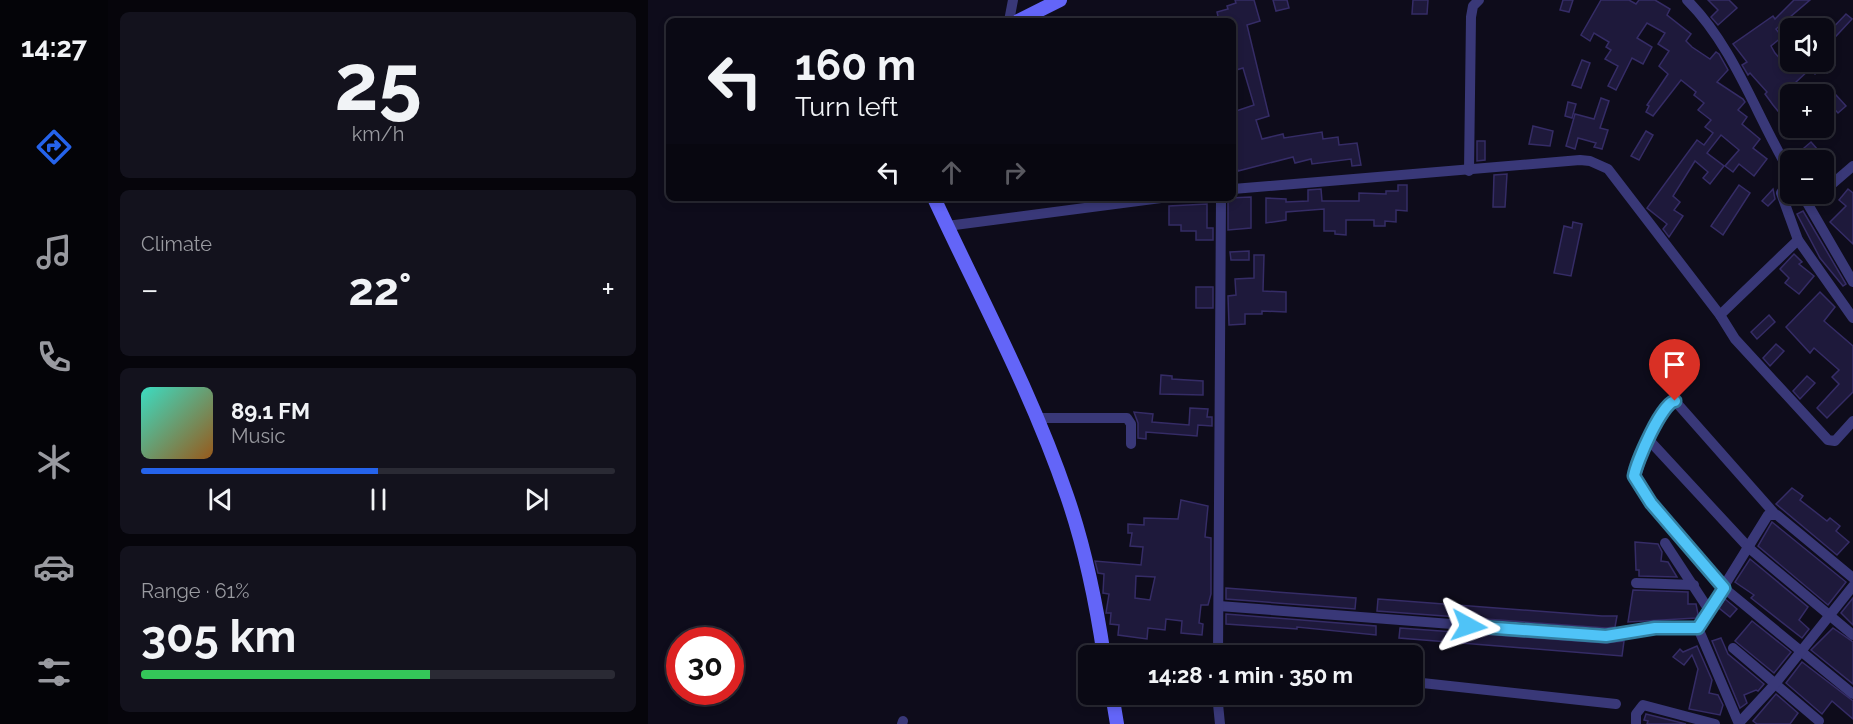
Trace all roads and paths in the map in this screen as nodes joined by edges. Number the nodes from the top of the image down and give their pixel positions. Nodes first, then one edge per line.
1 (1013, 0) edge
2 (1060, 0) edge
3 (1479, 0) edge
4 (1687, 0) edge
5 (1010, 18) edge
6 (1024, 18) edge
7 (1780, 157) edge
8 (1853, 166) edge
9 (1469, 171) junction
10 (1834, 182) edge
11 (1236, 189) edge
12 (935, 201) edge
13 (1138, 201) edge
14 (1221, 201) edge
15 (1785, 204) edge
16 (1808, 205) edge
17 (947, 226) junction
18 (1798, 240) junction
19 (1853, 282) edge
20 (1720, 315) junction
21 (1853, 318) edge
22 (1037, 418) junction
23 (1853, 421) edge
24 (1648, 439) junction
25 (1131, 444) dead end
26 (1774, 513) junction
27 (1665, 543) dead end
28 (1749, 548) junction
29 (1853, 578) edge
30 (1636, 583) dead end
31 (1694, 585) junction
32 (1853, 586) edge
33 (1724, 588) junction
34 (1219, 606) junction
35 (1709, 610) junction
36 (1829, 615) junction
37 (1698, 628) junction
38 (1853, 635) edge
39 (1102, 645) edge
40 (1218, 645) edge
41 (1733, 648) dead end
42 (1802, 650) junction
43 (1423, 683) edge
44 (1775, 684) junction
45 (1853, 694) edge
46 (1616, 704) dead end
47 (1114, 705) edge
48 (1218, 705) edge
49 (1820, 721) dead end
50 (1739, 723) edge
51 (1117, 724) edge
52 (1220, 724) edge
53 (1636, 724) edge
54 (1715, 724) edge

1 - 5 street
2 - 6 main road
3 - 9 street
4 - 7 street
8 - 10 street
9 - 11 street
9 - 20 street
12 - 17 main road
13 - 17 street
14 - 34 street
15 - 18 street
16 - 19 street
17 - 22 main road
18 - 20 street
18 - 21 street
20 - 23 street
22 - 25 street
22 - 39 main road
24 - 26 street
24 - 28 street
24 - 33 street
26 - 28 street
26 - 29 street
27 - 31 street
28 - 33 street
28 - 36 street
30 - 31 street
31 - 35 street
32 - 36 street
33 - 35 street
33 - 42 street
34 - 37 street
34 - 40 street
35 - 37 street
36 - 38 street
36 - 42 street
37 - 50 street
41 - 44 street
42 - 44 street
42 - 45 street
43 - 46 street
44 - 49 street
44 - 50 street
47 - 51 main road
48 - 52 street
53 - 54 street

